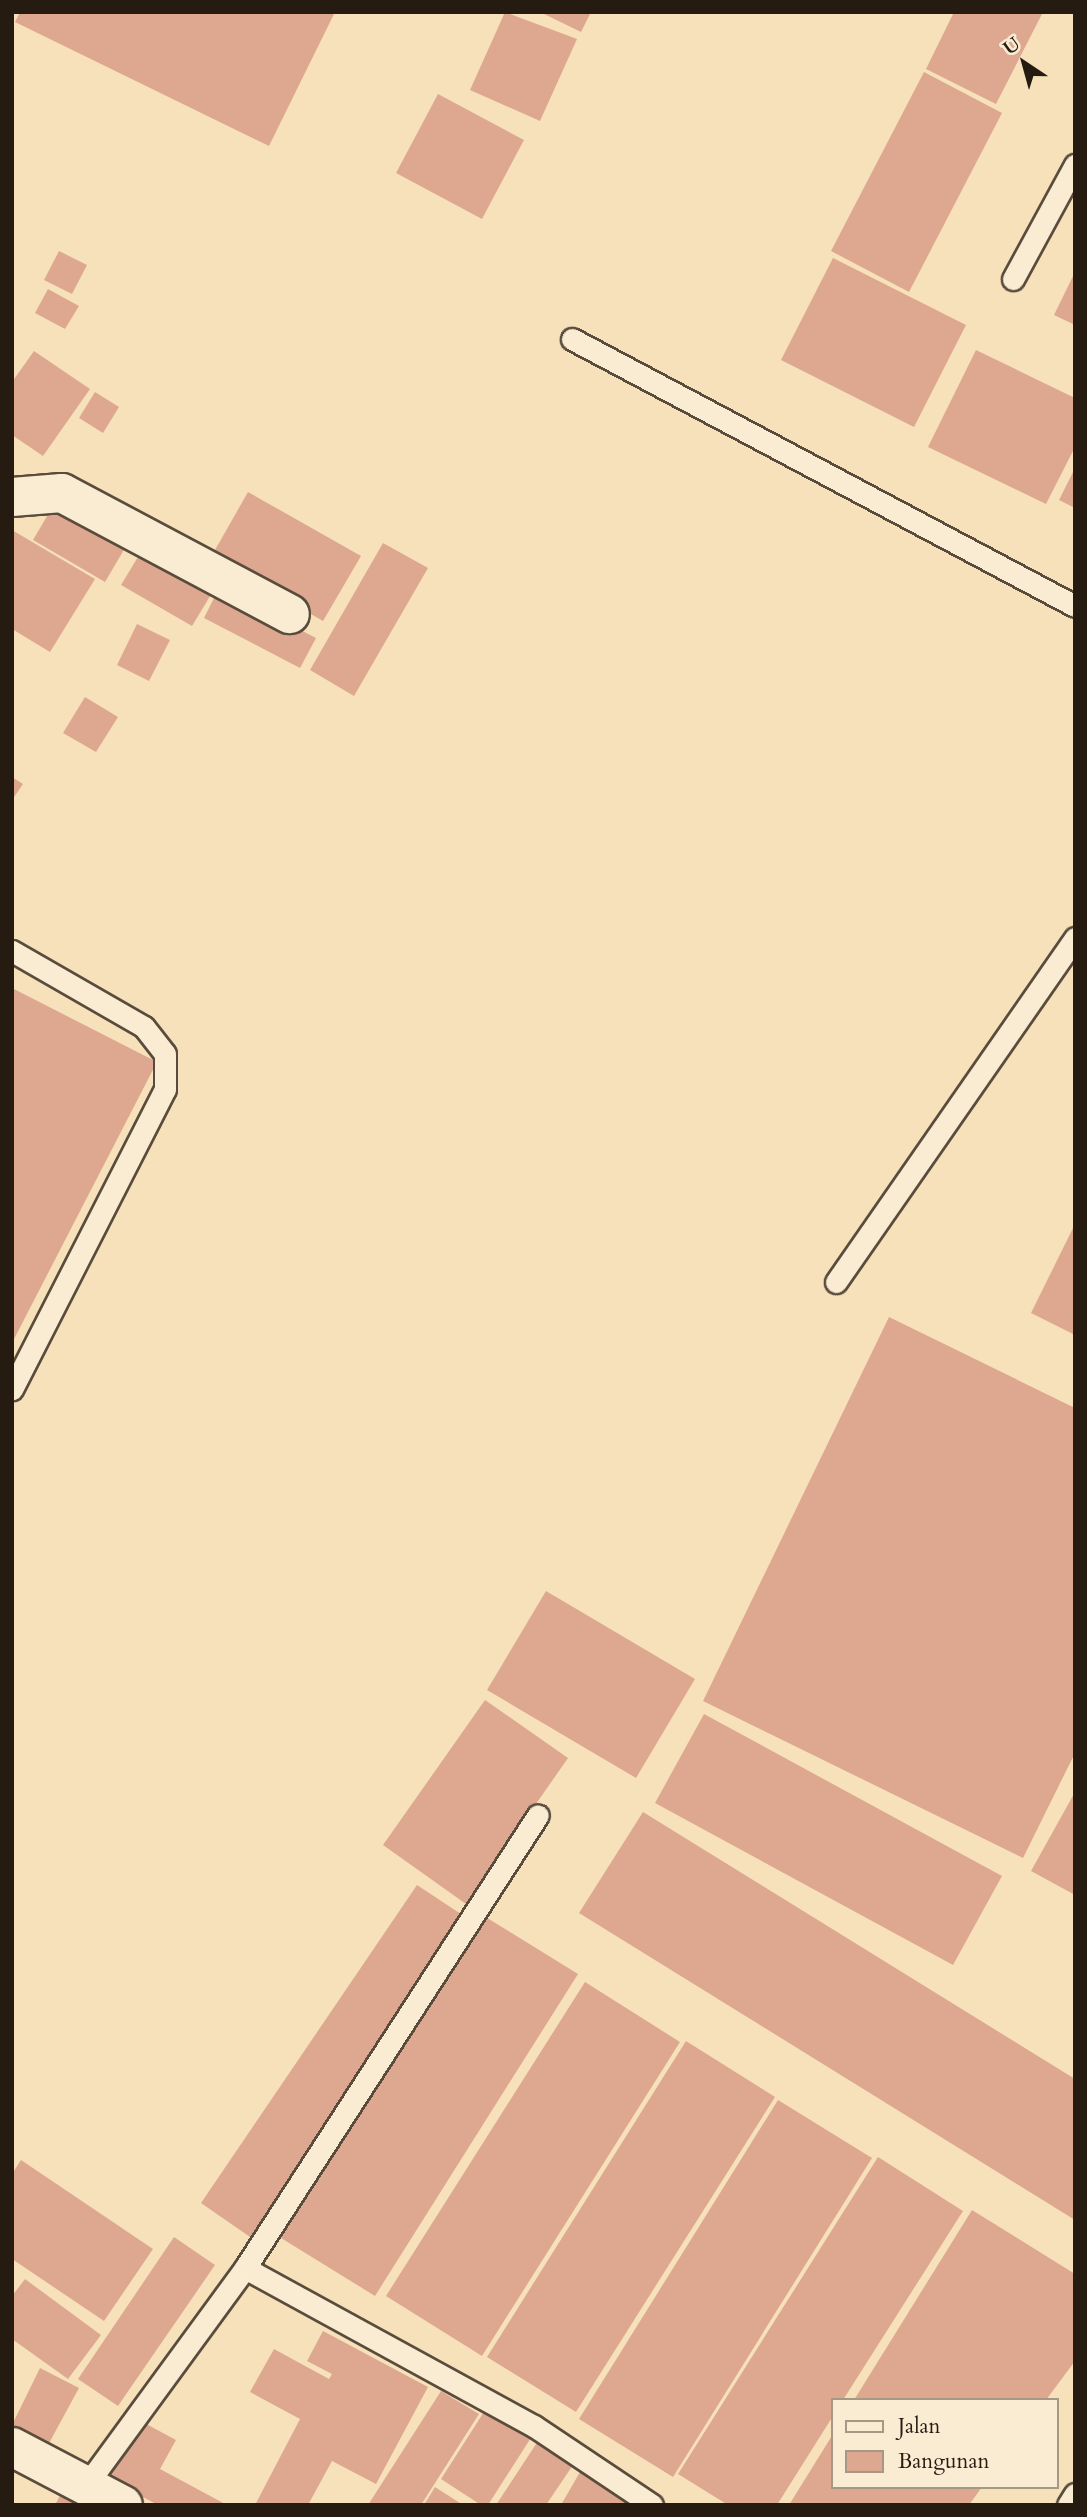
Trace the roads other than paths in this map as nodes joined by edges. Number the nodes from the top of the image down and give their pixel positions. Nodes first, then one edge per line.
1 (1075, 165) edge
2 (1013, 279) dead end
3 (572, 339) dead end
4 (12, 498) edge
5 (1075, 606) edge
6 (290, 614) dead end
7 (1075, 938) edge
8 (12, 951) edge
9 (836, 1282) dead end
10 (12, 1389) edge
11 (538, 1815) dead end
12 (245, 2268) junction
13 (12, 2447) edge
14 (87, 2484) junction
15 (1075, 2494) edge
16 (123, 2505) edge
17 (652, 2505) edge
18 (1068, 2505) edge

1 - 2 lane
3 - 5 lane
4 - 6 street
7 - 9 lane
8 - 10 lane
11 - 12 lane
12 - 14 lane
12 - 17 lane
13 - 14 street
14 - 16 street
15 - 18 lane

